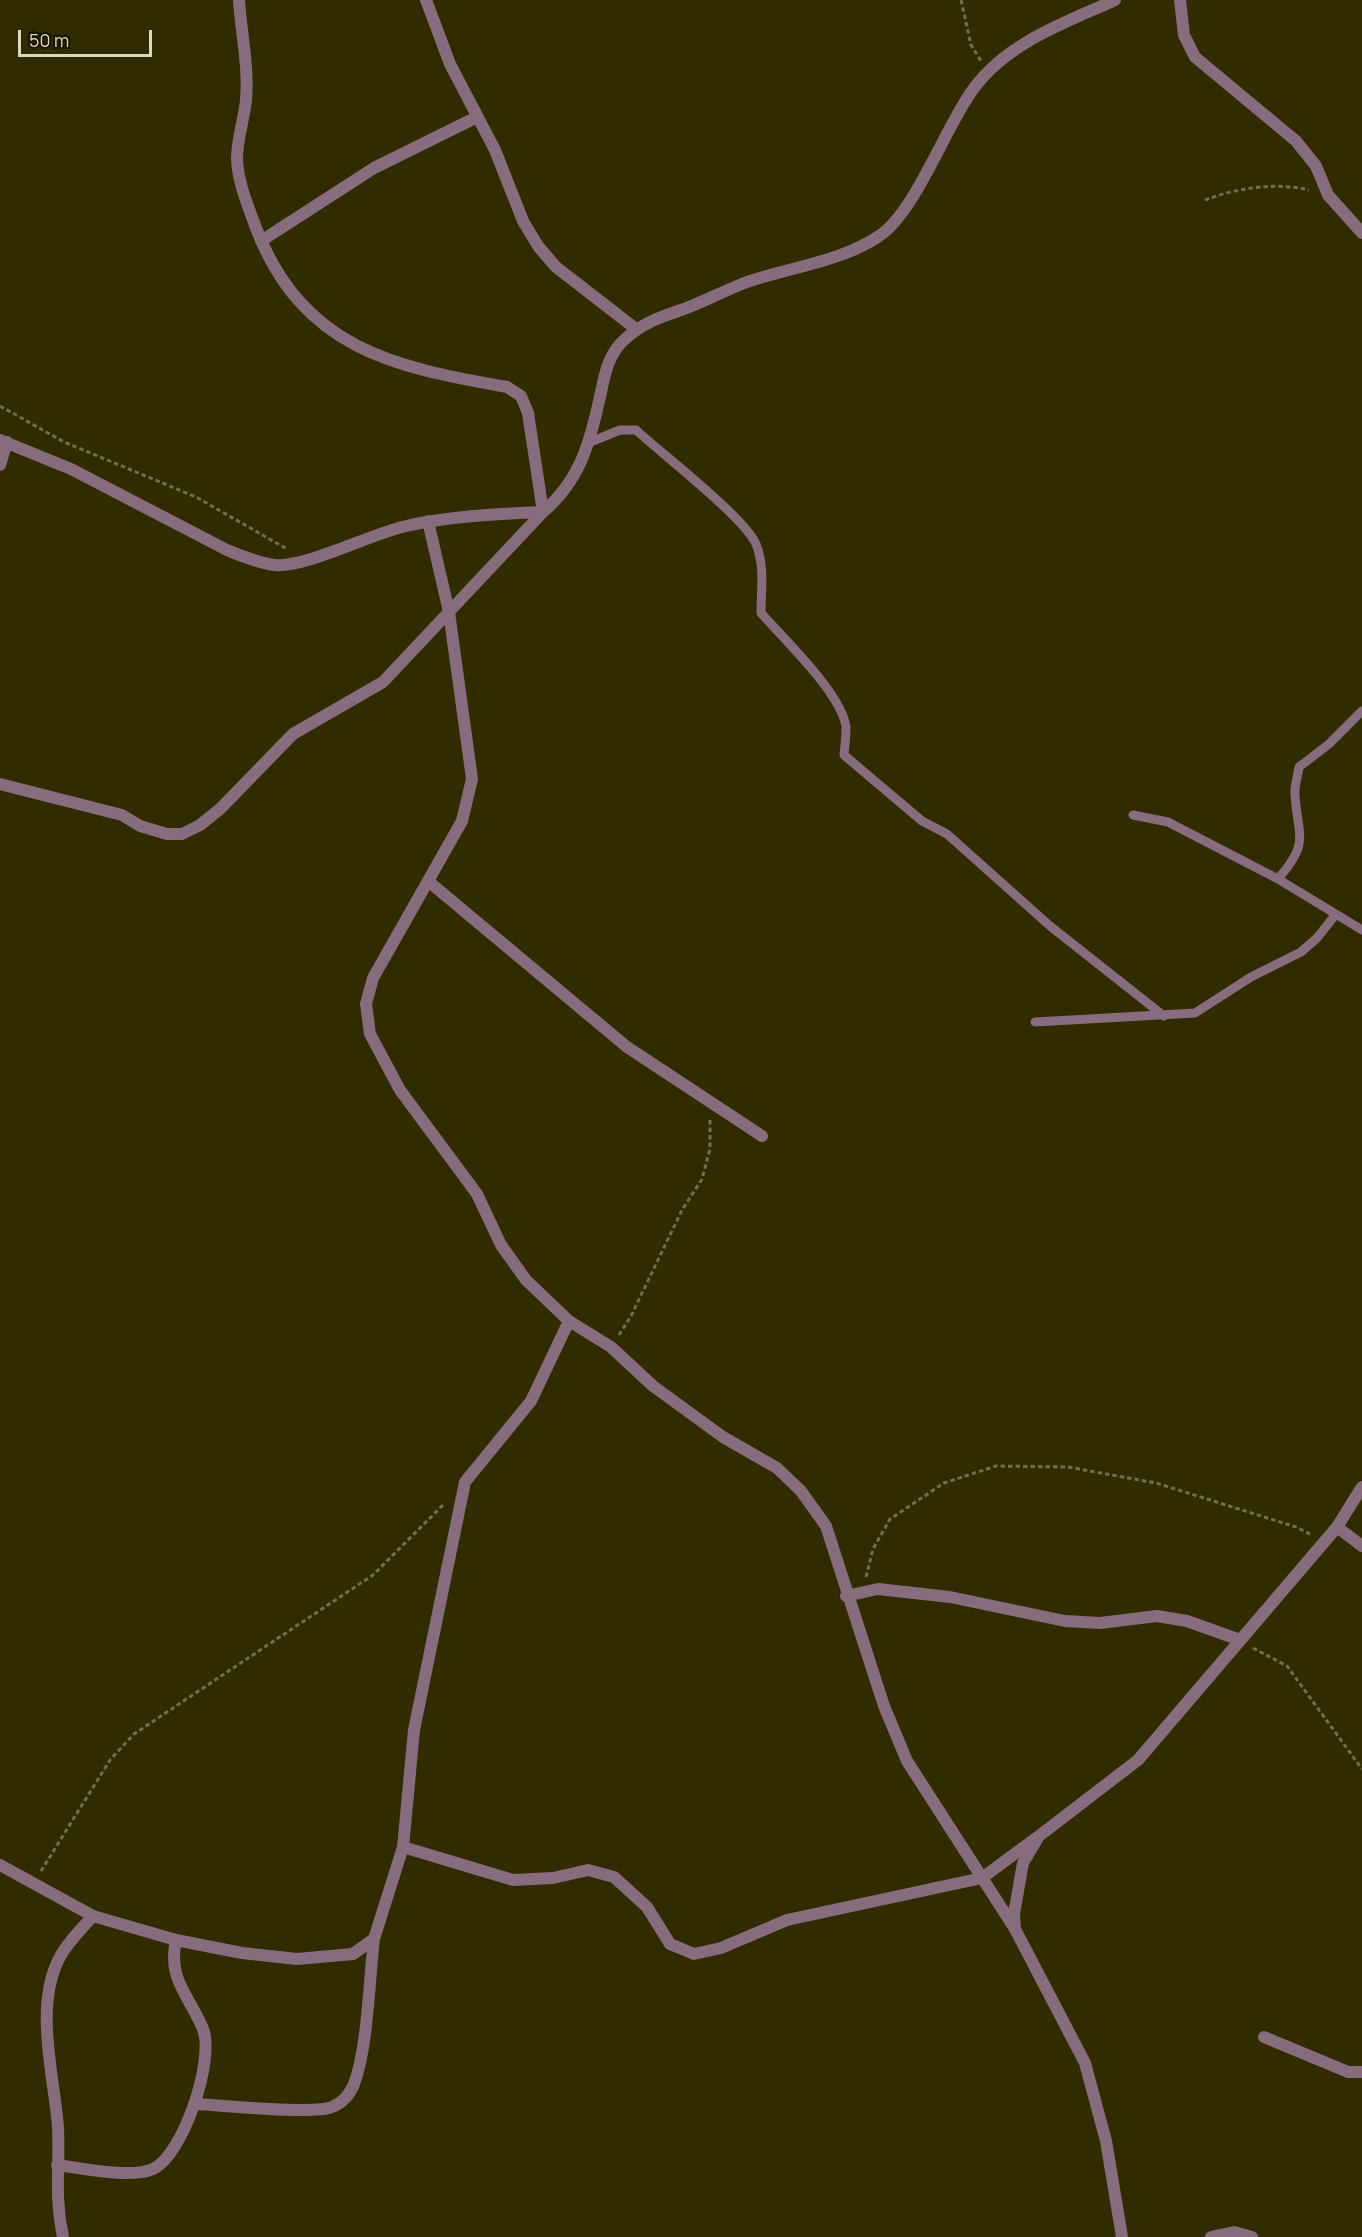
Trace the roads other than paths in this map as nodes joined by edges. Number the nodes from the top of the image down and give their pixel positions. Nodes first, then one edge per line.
1 (239, 0) edge
2 (426, 0) edge
3 (1114, 0) edge
4 (1180, 0) edge
5 (477, 117) junction
6 (1362, 233) edge
7 (261, 241) junction
8 (636, 329) junction
9 (4, 441) edge
10 (588, 443) junction
11 (0, 465) edge
12 (543, 512) junction
13 (428, 521) junction
14 (449, 612) junction
15 (1362, 711) edge
16 (0, 784) edge
17 (1133, 815) dead end
18 (1278, 879) junction
19 (428, 881) junction
20 (1336, 914) junction
21 (1362, 930) edge
22 (1164, 1016) junction
23 (1035, 1022) dead end
24 (762, 1136) dead end
25 (569, 1321) junction
26 (1362, 1487) edge
27 (1337, 1527) junction
28 (1362, 1546) edge
29 (846, 1596) junction
30 (1240, 1640) junction
31 (1040, 1836) junction
32 (403, 1847) junction
33 (0, 1864) edge
34 (982, 1878) junction
35 (93, 1916) junction
36 (1016, 1929) junction
37 (374, 1939) junction
38 (176, 1940) junction
39 (1264, 2037) dead end
40 (1362, 2072) edge
41 (195, 2104) junction
42 (57, 2165) junction
43 (63, 2237) edge
44 (1122, 2237) edge
45 (1211, 2237) edge
46 (1252, 2237) edge

1 - 7 street
2 - 5 street
3 - 8 street
4 - 6 street
5 - 7 street
5 - 8 street
7 - 12 street
8 - 10 street
9 - 11 street
9 - 13 street
10 - 12 street
10 - 22 lane
12 - 13 street
12 - 14 street
13 - 14 street
14 - 16 street
14 - 19 street
15 - 18 lane
17 - 18 lane
18 - 20 lane
19 - 24 street
19 - 25 street
20 - 21 lane
20 - 22 lane
22 - 23 lane
25 - 29 street
25 - 32 street
26 - 27 street
27 - 28 street
27 - 30 street
29 - 30 street
29 - 34 street
30 - 31 street
31 - 34 street
31 - 36 street
32 - 34 street
32 - 37 street
33 - 35 street
34 - 36 street
35 - 38 street
35 - 42 street
36 - 44 street
37 - 38 street
37 - 41 street
38 - 41 street
39 - 40 street
41 - 42 street
42 - 43 street
45 - 46 street

